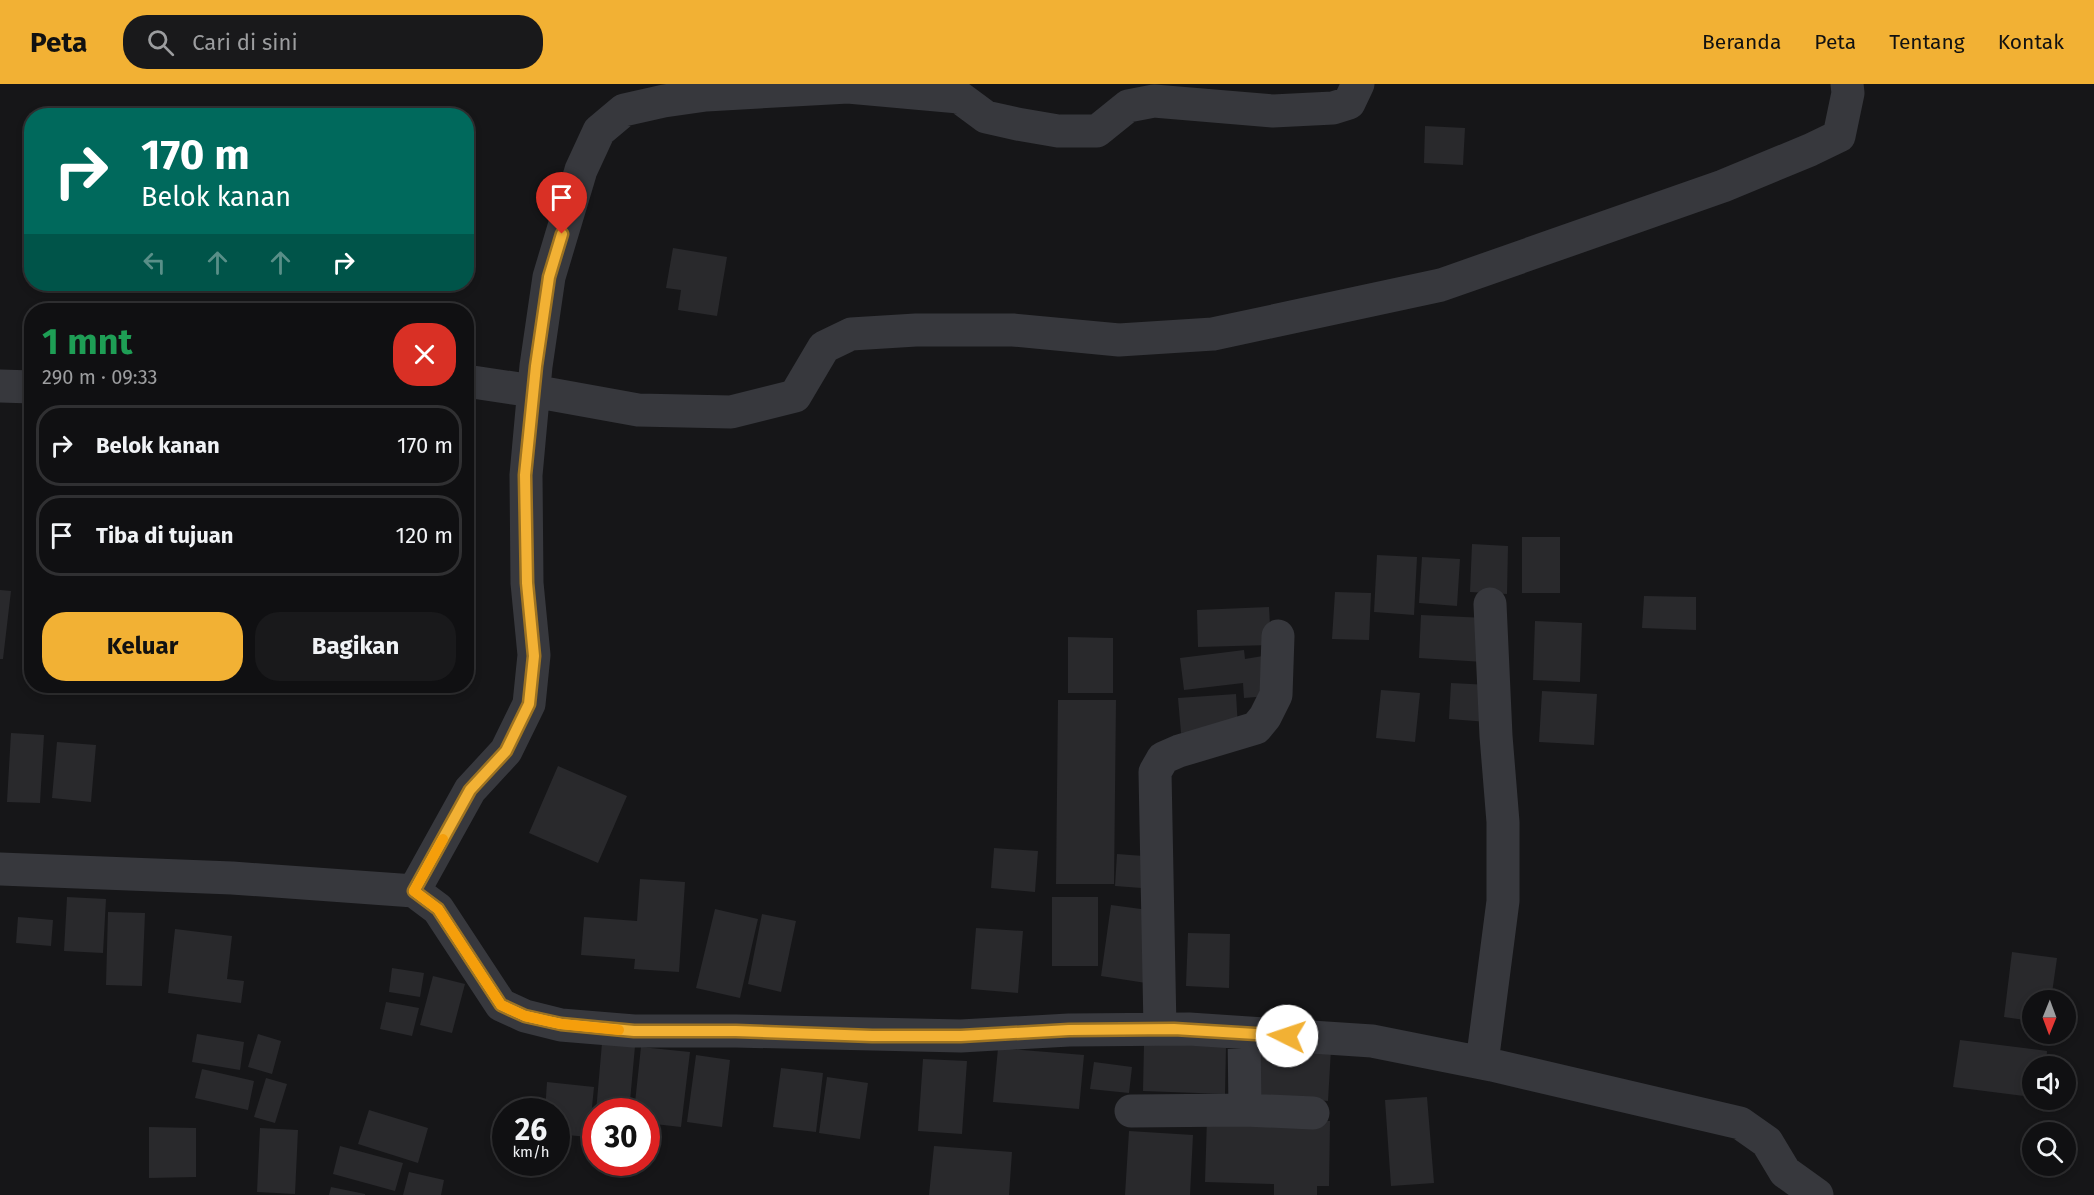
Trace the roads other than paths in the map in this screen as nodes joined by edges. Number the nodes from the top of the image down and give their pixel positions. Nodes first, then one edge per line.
1 (1358, 84) edge
2 (1847, 84) edge
3 (961, 91) edge
4 (474, 382) edge
5 (0, 386) edge
6 (24, 387) edge
7 (533, 391) junction
8 (1490, 604) dead end
9 (1278, 636) dead end
10 (0, 869) edge
11 (414, 891) junction
12 (1160, 1029) junction
13 (1244, 1033) junction
14 (1482, 1063) junction
15 (1245, 1110) junction
16 (1131, 1111) dead end
17 (1313, 1113) dead end
18 (1817, 1195) edge

1 - 3 street
2 - 7 street
3 - 7 street
4 - 7 street
5 - 6 street
7 - 11 street
8 - 14 street
9 - 12 street
10 - 11 street
11 - 12 street
12 - 13 street
13 - 14 street
13 - 15 street
14 - 18 street
15 - 16 street
15 - 17 street

